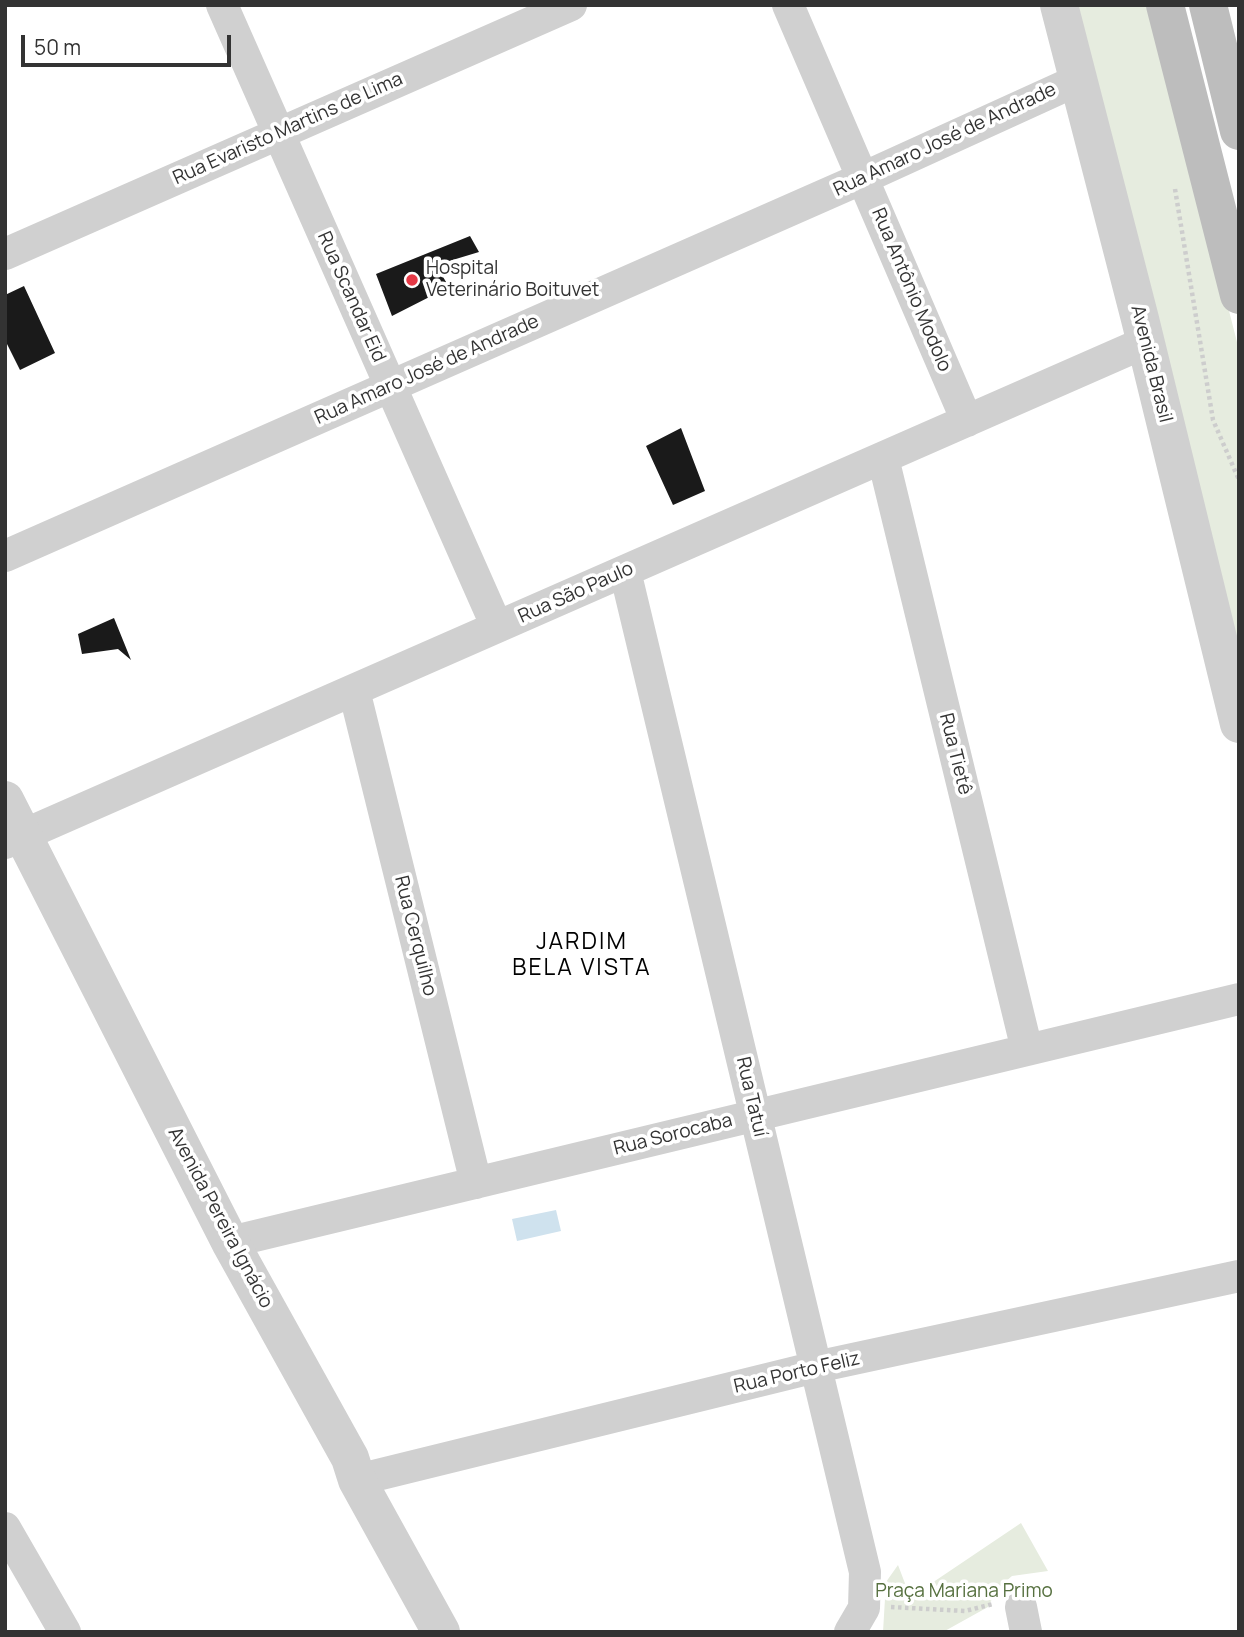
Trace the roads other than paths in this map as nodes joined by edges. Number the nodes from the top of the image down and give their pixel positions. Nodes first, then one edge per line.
1 (222, 5) edge
2 (571, 5) edge
3 (788, 5) edge
4 (1059, 5) edge
5 (1164, 5) edge
6 (1208, 5) edge
7 (1078, 80) junction
8 (1239, 131) edge
9 (278, 134) junction
10 (863, 178) junction
11 (5, 254) edge
12 (1239, 295) edge
13 (1146, 342) junction
14 (390, 386) junction
15 (967, 421) junction
16 (883, 458) junction
17 (5, 556) edge
18 (625, 571) junction
19 (497, 627) junction
20 (354, 690) junction
21 (1239, 724) edge
22 (5, 800) edge
23 (13, 839) edge
24 (1239, 999) edge
25 (1027, 1050) junction
26 (755, 1116) junction
27 (476, 1183) junction
28 (230, 1242) junction
29 (1239, 1276) edge
30 (816, 1367) junction
31 (357, 1480) junction
32 (5, 1528) edge
33 (857, 1620) edge
34 (65, 1632) edge
35 (441, 1632) edge

1 - 9 street, Rua Scandar Eid
2 - 9 street, Rua Evaristo Martins de Lima
3 - 10 street, Rua Antônio Modolo
4 - 7 street, Avenida Brasil
5 - 12 main road
6 - 8 main road
7 - 10 street, Rua Amaro José de Andrade
7 - 13 street, Avenida Brasil
9 - 11 street, Rua Evaristo Martins de Lima
9 - 14 street, Rua Scandar Eid
10 - 14 street, Rua Amaro José de Andrade
10 - 15 street, Rua Antônio Modolo
13 - 15 street, Rua São Paulo
13 - 21 street, Avenida Brasil
14 - 17 street, Rua Amaro José de Andrade
14 - 19 street, Rua Scandar Eid
15 - 16 street, Rua São Paulo
16 - 18 street, Rua São Paulo
16 - 25 street, Rua Tietê
18 - 19 street, Rua São Paulo
18 - 26 street, Rua Tatuí
19 - 20 street, Rua São Paulo
20 - 23 street, Rua São Paulo
20 - 27 street, Rua Cerquilho
22 - 23 street, Avenida Pereira Ignácio
23 - 28 street, Avenida Pereira Ignácio
24 - 25 street, Rua Sorocaba
25 - 26 street, Rua Sorocaba
26 - 27 street, Rua Sorocaba
26 - 30 street, Rua Tatuí
27 - 28 street, Rua Sorocaba
28 - 31 street, Avenida Pereira Ignácio
29 - 30 street, Rua Porto Feliz
30 - 31 street, Rua Porto Feliz
30 - 33 street, Rua Tatuí
31 - 35 street, Avenida Pereira Ignácio
32 - 34 street

